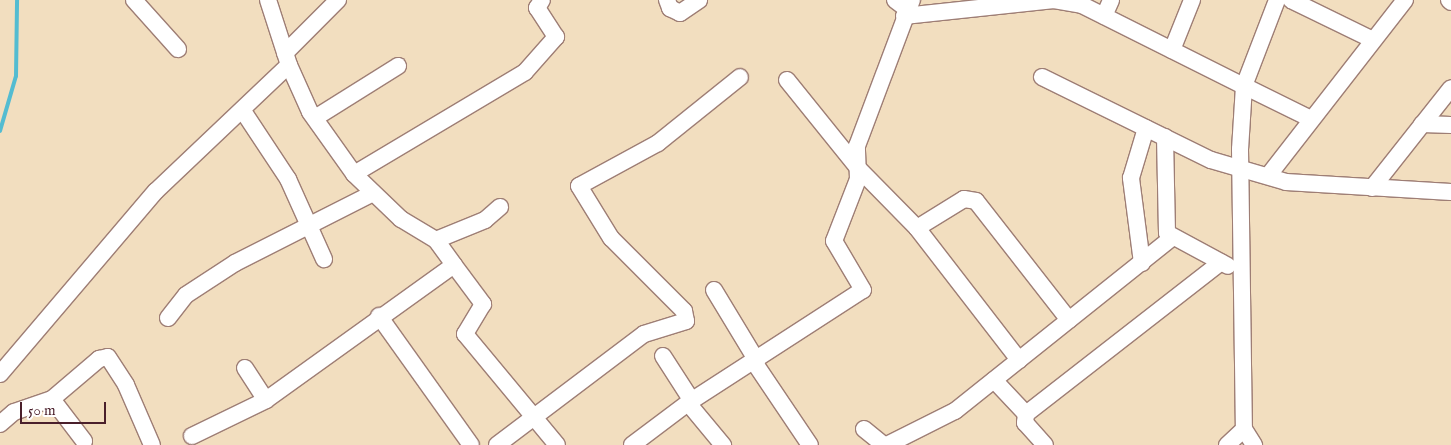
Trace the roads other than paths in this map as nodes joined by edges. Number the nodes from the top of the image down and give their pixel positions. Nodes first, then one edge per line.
1 (134, 0) edge
2 (268, 0) edge
3 (338, 0) edge
4 (542, 0) edge
5 (667, 0) edge
6 (699, 0) edge
7 (1111, 0) edge
8 (1192, 0) edge
9 (1277, 0) edge
10 (1291, 0) edge
11 (1405, 0) edge
12 (905, 6) edge
13 (1104, 16) junction
14 (1373, 40) junction
15 (178, 49) dead end
16 (1172, 50) junction
17 (287, 59) junction
18 (398, 66) dead end
19 (740, 77) dead end
20 (1042, 77) dead end
21 (787, 80) dead end
22 (1244, 86) junction
23 (1451, 88) edge
24 (243, 110) junction
25 (315, 118) junction
26 (1311, 119) junction
27 (1422, 124) junction
28 (1451, 126) edge
29 (1146, 128) junction
30 (1165, 137) junction
31 (858, 168) junction
32 (1240, 168) junction
33 (354, 174) junction
34 (1268, 176) junction
35 (1372, 188) junction
36 (1451, 192) edge
37 (371, 194) junction
38 (500, 207) dead end
39 (308, 226) junction
40 (917, 228) junction
41 (1172, 238) junction
42 (436, 240) junction
43 (324, 259) dead end
44 (1221, 262) junction
45 (1142, 263) junction
46 (454, 265) junction
47 (1242, 272) junction
48 (714, 290) dead end
49 (379, 316) junction
50 (168, 318) dead end
51 (1069, 320) junction
52 (663, 356) dead end
53 (1019, 360) junction
54 (755, 362) junction
55 (245, 368) dead end
56 (0, 374) edge
57 (994, 380) junction
58 (52, 399) junction
59 (266, 400) junction
60 (690, 402) junction
61 (1026, 414) junction
62 (533, 418) junction
63 (0, 424) edge
64 (864, 429) dead end
65 (1244, 429) junction
66 (192, 436) dead end
67 (84, 441) dead end
68 (152, 445) edge
69 (471, 445) edge
70 (497, 445) edge
71 (557, 445) edge
72 (632, 445) edge
73 (723, 445) edge
74 (810, 445) edge
75 (886, 445) edge
76 (1044, 445) edge
77 (1227, 445) edge
78 (1254, 445) edge

1 - 15 street
2 - 17 street
3 - 17 street
4 - 33 street
5 - 6 street
7 - 13 street
8 - 16 street
9 - 22 street
10 - 14 street
11 - 14 street
12 - 13 street
12 - 31 street
13 - 16 street
14 - 26 street
16 - 22 street
17 - 24 street
17 - 25 street
18 - 25 street
19 - 62 street
20 - 29 street
21 - 31 street
22 - 26 street
22 - 32 street
23 - 27 street
24 - 39 street
24 - 56 street
25 - 33 street
26 - 34 street
27 - 28 street
27 - 35 street
29 - 30 street
29 - 45 street
30 - 32 street
30 - 41 street
31 - 40 street
31 - 54 street
32 - 34 street
32 - 47 street
33 - 37 street
34 - 35 street
35 - 36 street
37 - 39 street
37 - 42 street
38 - 42 street
39 - 43 street
39 - 50 street
40 - 51 street
40 - 53 street
41 - 44 street
41 - 45 street
42 - 46 street
44 - 47 street
44 - 61 street
45 - 51 street
46 - 49 street
46 - 62 street
47 - 65 street
48 - 54 street
49 - 59 street
49 - 69 street
51 - 53 street
52 - 60 street
53 - 57 street
54 - 60 street
54 - 74 street
55 - 59 street
57 - 61 street
57 - 75 street
58 - 63 street
58 - 67 street
58 - 68 street
59 - 66 street
60 - 72 street
60 - 73 street
61 - 76 street
62 - 70 street
62 - 71 street
64 - 75 street
65 - 77 street
65 - 78 street

